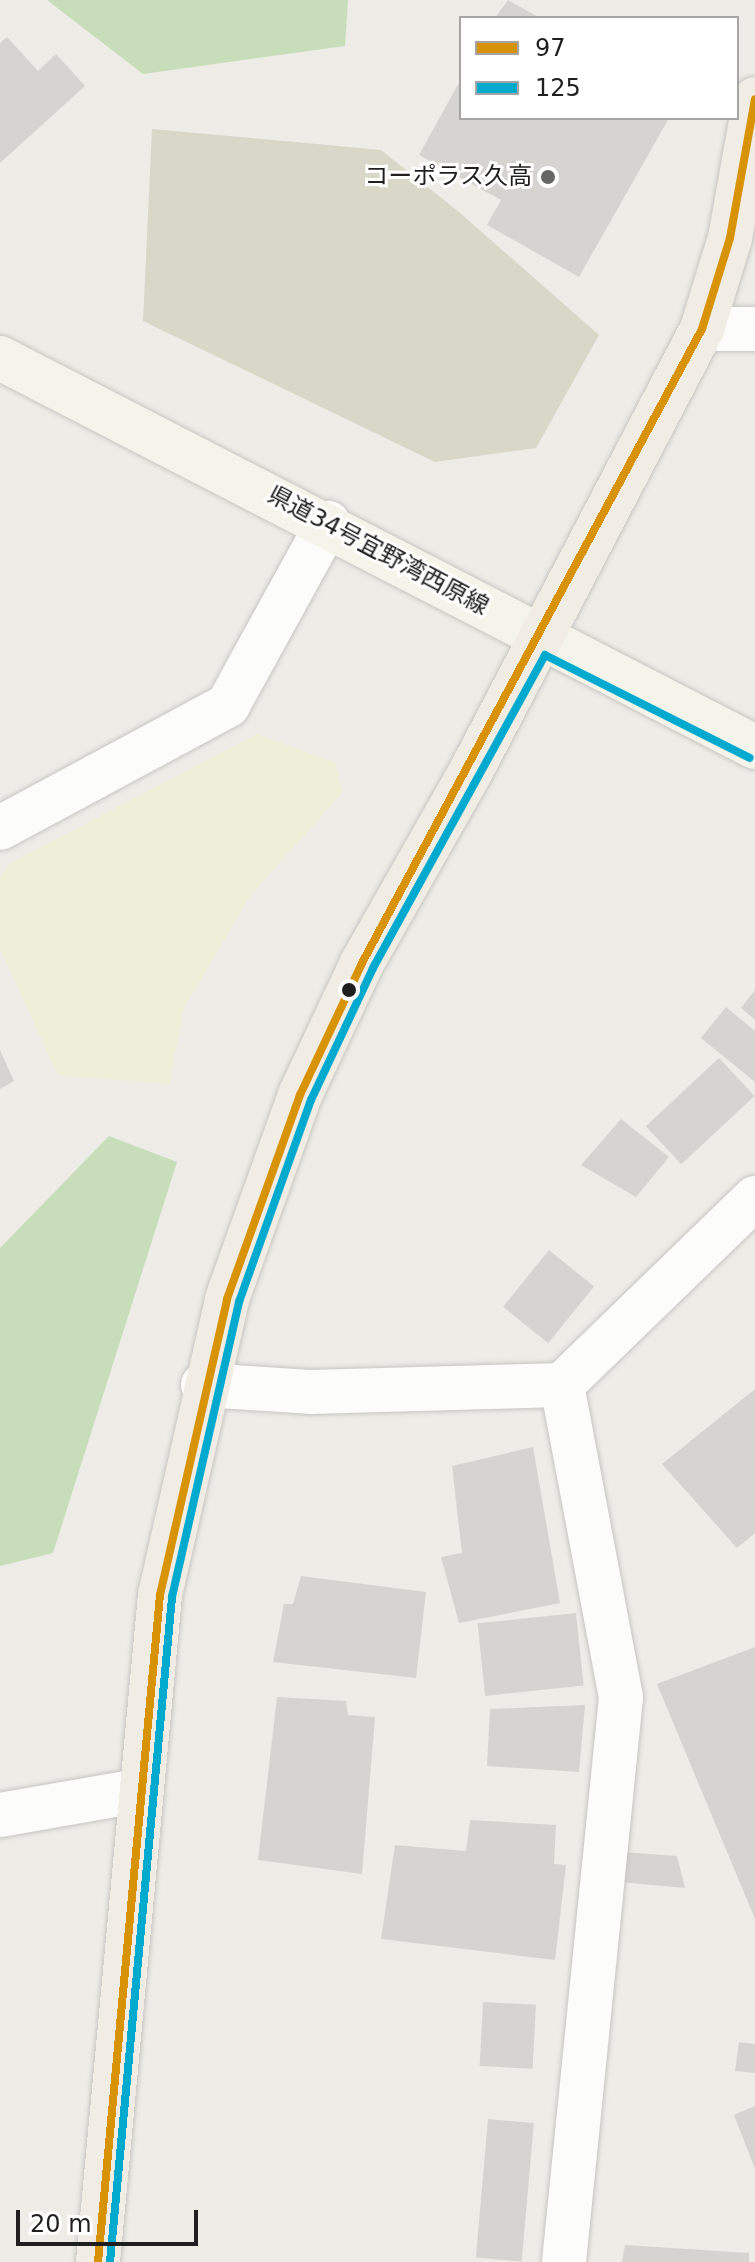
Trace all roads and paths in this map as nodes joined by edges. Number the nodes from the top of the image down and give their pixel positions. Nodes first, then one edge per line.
1 (755, 99) edge
2 (702, 329) junction
3 (755, 329) edge
4 (0, 358) edge
5 (328, 523) junction
6 (540, 639) junction
7 (755, 747) edge
8 (0, 828) edge
9 (755, 1198) edge
10 (203, 1385) junction
11 (562, 1385) junction
12 (138, 1791) junction
13 (0, 1815) edge
14 (98, 2262) edge
15 (564, 2262) edge

1 - 2 main road
2 - 3 street
2 - 6 main road
4 - 5 main road, 県道34号宜野湾西原線
5 - 6 main road, 県道34号宜野湾西原線
5 - 8 street
6 - 7 main road, 県道34号宜野湾西原線
6 - 10 main road
9 - 11 street
10 - 11 street
10 - 12 main road
11 - 15 street
12 - 13 street
12 - 14 main road

